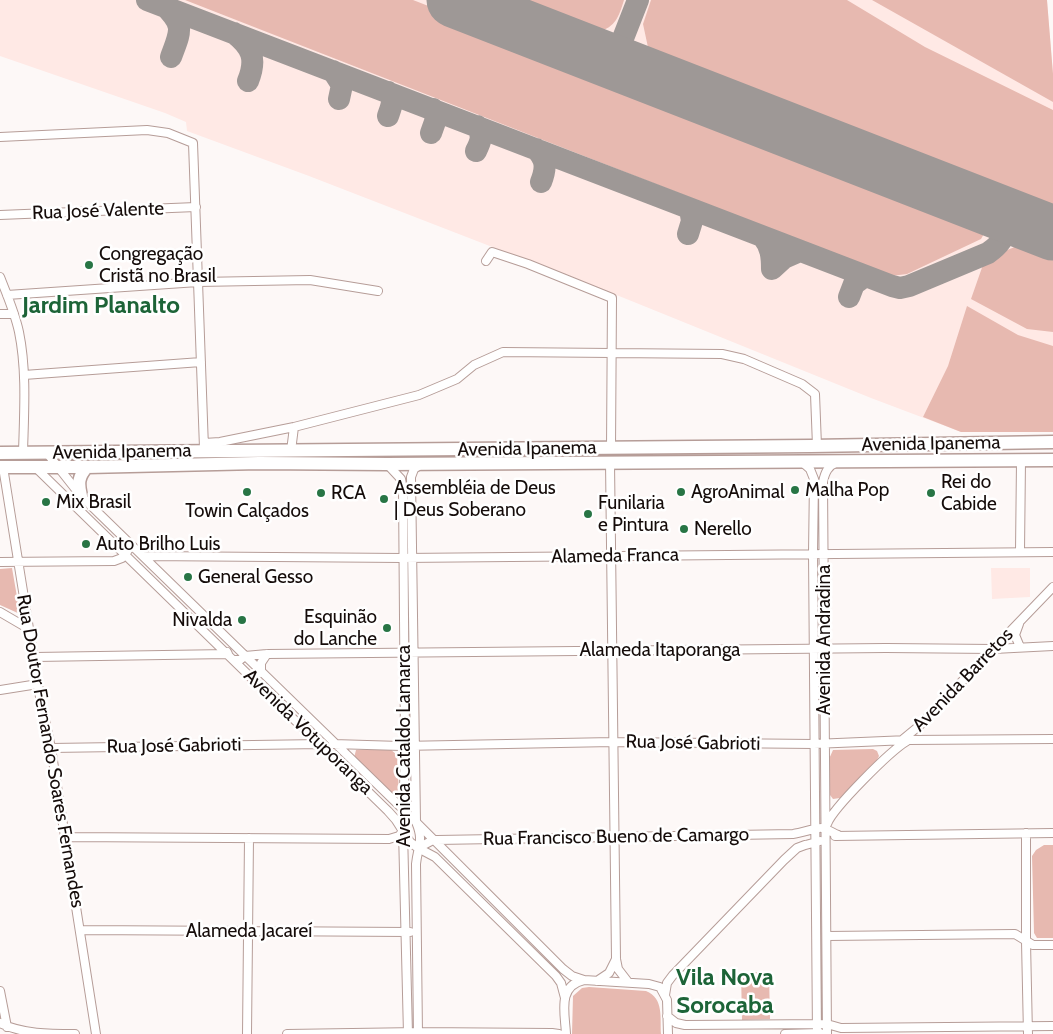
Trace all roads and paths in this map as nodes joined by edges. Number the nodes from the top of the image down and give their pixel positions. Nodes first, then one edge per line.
1 (0, 138) edge
2 (196, 206) junction
3 (0, 215) edge
4 (486, 261) dead end
5 (0, 277) edge
6 (198, 282) junction
7 (378, 291) dead end
8 (7, 295) junction
9 (0, 314) edge
10 (14, 314) junction
11 (612, 352) junction
12 (201, 362) junction
13 (24, 375) junction
14 (294, 427) junction
15 (1053, 442) edge
16 (817, 446) junction
17 (204, 447) junction
18 (611, 448) junction
19 (291, 451) junction
20 (0, 453) edge
21 (23, 453) junction
22 (48, 453) junction
23 (842, 460) junction
24 (1053, 460) edge
25 (800, 461) junction
26 (1022, 461) junction
27 (610, 462) junction
28 (387, 464) junction
29 (421, 464) junction
30 (2, 467) edge
31 (87, 467) junction
32 (35, 468) junction
33 (59, 468) junction
34 (81, 496) junction
35 (130, 543) junction
36 (1020, 551) junction
37 (1053, 552) edge
38 (813, 554) junction
39 (824, 554) junction
40 (125, 555) junction
41 (144, 556) junction
42 (612, 557) junction
43 (176, 558) junction
44 (403, 558) junction
45 (412, 558) junction
46 (0, 562) edge
47 (18, 562) junction
48 (164, 576) junction
49 (1053, 587) edge
50 (0, 612) edge
51 (1022, 618) junction
52 (29, 629) junction
53 (214, 640) junction
54 (1053, 646) edge
55 (1020, 647) junction
56 (973, 648) junction
57 (994, 648) junction
58 (813, 649) junction
59 (825, 649) junction
60 (612, 650) junction
61 (240, 651) junction
62 (408, 652) junction
63 (206, 654) junction
64 (228, 654) junction
65 (266, 654) junction
66 (35, 656) junction
67 (235, 660) junction
68 (978, 664) junction
69 (261, 673) junction
70 (38, 684) junction
71 (0, 690) edge
72 (305, 729) junction
73 (1053, 739) edge
74 (905, 741) junction
75 (613, 742) junction
76 (880, 742) junction
77 (825, 743) junction
78 (297, 744) junction
79 (321, 744) junction
80 (333, 744) junction
81 (814, 744) junction
82 (409, 746) junction
83 (51, 748) junction
84 (885, 759) junction
85 (404, 793) junction
86 (392, 800) junction
87 (403, 812) junction
88 (394, 817) junction
89 (410, 821) junction
90 (826, 828) junction
91 (815, 829) junction
92 (403, 831) junction
93 (1026, 833) junction
94 (1053, 833) edge
95 (789, 834) junction
96 (838, 835) junction
97 (66, 837) junction
98 (615, 837) junction
99 (249, 838) junction
100 (387, 839) junction
101 (433, 840) junction
102 (453, 840) junction
103 (826, 840) junction
104 (816, 842) junction
105 (802, 846) junction
106 (418, 848) junction
107 (816, 851) junction
108 (792, 853) junction
109 (430, 854) junction
110 (449, 856) junction
111 (416, 864) junction
112 (81, 930) junction
113 (248, 931) junction
114 (406, 932) junction
115 (417, 932) junction
116 (827, 936) junction
117 (1026, 942) junction
118 (1053, 945) edge
119 (616, 959) junction
120 (584, 980) junction
121 (597, 981) junction
122 (628, 982) junction
123 (0, 990) edge
124 (665, 995) junction
125 (565, 998) junction
126 (667, 1016) junction
127 (817, 1024) junction
128 (827, 1024) junction
129 (3, 1025) edge
130 (1053, 1026) edge
131 (841, 1028) junction
132 (1028, 1030) edge
133 (408, 1033) edge
134 (418, 1033) edge
135 (75, 1034) edge
136 (96, 1034) edge
137 (247, 1034) edge
138 (287, 1034) edge
139 (559, 1034) edge
140 (566, 1034) edge
141 (668, 1034) edge
142 (785, 1034) edge
143 (817, 1034) edge
144 (827, 1034) edge

1 - 2 street
2 - 3 street, Rua José Valente
2 - 6 street
4 - 11 street
5 - 8 street
6 - 7 street
6 - 8 street
6 - 12 street
8 - 10 street
9 - 10 street
10 - 13 street
11 - 14 street
11 - 16 street
11 - 18 street
12 - 13 street
12 - 17 street
13 - 21 street
14 - 17 street
14 - 19 street
15 - 16 main road, Avenida Ipanema
16 - 18 main road, Avenida Ipanema
17 - 19 main road, Avenida Ipanema
17 - 22 main road, Avenida Ipanema
18 - 19 main road, Avenida Ipanema
20 - 21 main road, Avenida Ipanema
21 - 22 main road, Avenida Ipanema
22 - 33 street, Avenida Votuporanga
23 - 25 main road, Avenida Ipanema
23 - 26 main road, Avenida Ipanema
23 - 39 street, Avenida Andradina
24 - 26 main road, Avenida Ipanema
25 - 27 main road, Avenida Ipanema
25 - 38 street, Avenida Andradina
26 - 36 street
27 - 29 main road, Avenida Ipanema
27 - 42 street
28 - 29 main road, Avenida Ipanema
28 - 31 main road, Avenida Ipanema
28 - 44 street, Avenida Cataldo Lamarca
29 - 45 street, Avenida Cataldo Lamarca
30 - 32 main road, Avenida Ipanema
30 - 47 street, Rua Doutor Fernando Soares Fernandes
31 - 33 main road, Avenida Ipanema
31 - 34 main road
32 - 33 main road, Avenida Ipanema
32 - 40 street, Avenida Votuporanga
33 - 34 street, Avenida Votuporanga
34 - 35 street, Avenida Votuporanga
35 - 40 street
35 - 41 street, Avenida Votuporanga
36 - 37 street, Alameda Franca
36 - 39 street, Alameda Franca
38 - 39 street, Alameda Franca
38 - 42 street, Alameda Franca
38 - 58 street, Avenida Andradina
39 - 59 street, Avenida Andradina
40 - 47 street
40 - 53 street, Avenida Votuporanga
41 - 43 street, Alameda Franca
41 - 48 street, Avenida Votuporanga
42 - 45 street, Alameda Franca
42 - 60 street
43 - 44 street, Alameda Franca
43 - 48 street
44 - 45 street, Alameda Franca
44 - 62 street, Avenida Cataldo Lamarca
45 - 62 street, Avenida Cataldo Lamarca
46 - 47 street
47 - 52 street, Rua Doutor Fernando Soares Fernandes
48 - 61 street, Avenida Votuporanga
49 - 51 street, Avenida Barretos
50 - 52 street
51 - 55 street, Avenida Barretos
51 - 57 street, Avenida Barretos
52 - 66 street, Rua Doutor Fernando Soares Fernandes
53 - 63 street
53 - 64 street, Avenida Votuporanga
54 - 55 street, Alameda Itaporanga
55 - 57 street, Alameda Itaporanga
56 - 57 street, Alameda Itaporanga
56 - 59 street, Alameda Itaporanga
56 - 68 street
57 - 68 street, Avenida Barretos
58 - 59 street, Alameda Itaporanga
58 - 60 street, Alameda Itaporanga
58 - 81 street, Avenida Andradina
59 - 77 street, Avenida Andradina
60 - 62 street, Alameda Itaporanga
60 - 75 street
61 - 64 street, Avenida Votuporanga
61 - 65 street, Alameda Itaporanga
61 - 67 street, Avenida Votuporanga
61 - 69 street, Avenida Votuporanga
62 - 65 street, Alameda Itaporanga
62 - 82 street, Avenida Cataldo Lamarca
63 - 64 street
63 - 66 street
64 - 67 street, Avenida Votuporanga
65 - 69 street
66 - 70 street, Rua Doutor Fernando Soares Fernandes
67 - 72 street, Avenida Votuporanga
68 - 74 street, Avenida Barretos
69 - 80 street, Avenida Votuporanga
70 - 71 street
70 - 83 street, Rua Doutor Fernando Soares Fernandes
72 - 78 street
72 - 79 street, Avenida Votuporanga
73 - 74 street, Rua José Gabrioti
74 - 76 street, Rua José Gabrioti
74 - 84 street, Avenida Barretos
75 - 81 street, Rua José Gabrioti
75 - 82 street, Rua José Gabrioti
75 - 98 street
76 - 77 street, Rua José Gabrioti
76 - 84 street
77 - 81 street, Rua José Gabrioti
77 - 90 street, Avenida Andradina
78 - 79 street, Rua José Gabrioti
78 - 83 street, Rua José Gabrioti
79 - 88 street, Avenida Votuporanga
80 - 82 street, Rua José Gabrioti
80 - 86 street, Avenida Votuporanga
81 - 91 street, Avenida Andradina
82 - 85 street, Avenida Cataldo Lamarca
82 - 89 street, Avenida Cataldo Lamarca
83 - 97 street, Rua Doutor Fernando Soares Fernandes
84 - 90 street, Avenida Barretos
85 - 86 street
85 - 87 street, Avenida Cataldo Lamarca
86 - 87 street, Avenida Votuporanga
87 - 89 street, Avenida Cataldo Lamarca
88 - 92 street, Avenida Votuporanga
88 - 100 street
89 - 92 street, Avenida Cataldo Lamarca
89 - 101 street
89 - 106 street, Avenida Cataldo Lamarca
90 - 91 street
90 - 96 street
90 - 103 street, Avenida Andradina
91 - 95 street, Rua Francisco Bueno de Camargo
91 - 104 street, Avenida Andradina
92 - 100 street
92 - 106 street, Avenida Votuporanga
92 - 114 street, Avenida Cataldo Lamarca
93 - 94 street
93 - 96 street
93 - 117 street
95 - 98 street, Rua Francisco Bueno de Camargo
95 - 108 street
96 - 103 street
97 - 99 street
97 - 112 street, Rua Doutor Fernando Soares Fernandes
98 - 102 street, Rua Francisco Bueno de Camargo
98 - 119 street
99 - 100 street
99 - 113 street
101 - 102 street, Rua Francisco Bueno de Camargo
101 - 106 street, Rua Francisco Bueno de Camargo
101 - 110 street
102 - 110 street
103 - 104 street
103 - 116 street, Avenida Andradina
104 - 105 street
104 - 107 street, Avenida Andradina
105 - 107 street
105 - 108 street
106 - 109 street, Avenida Votuporanga
106 - 111 street, Avenida Cataldo Lamarca
107 - 127 street, Avenida Andradina
108 - 124 street
109 - 111 street, Avenida Cataldo Lamarca
109 - 125 street, Avenida Votuporanga
110 - 120 street
111 - 115 street, Avenida Cataldo Lamarca
112 - 113 street, Alameda Jacareí
112 - 136 street, Rua Doutor Fernando Soares Fernandes
113 - 114 street, Alameda Jacareí
113 - 137 street
114 - 115 street, Alameda Jacareí
114 - 133 street, Avenida Cataldo Lamarca
115 - 134 street, Avenida Cataldo Lamarca
116 - 117 street
116 - 128 street, Avenida Andradina
117 - 118 street
117 - 132 street
119 - 121 street
119 - 122 street
120 - 121 street
120 - 125 street
121 - 122 street
122 - 124 street
123 - 129 street
124 - 126 street
125 - 140 street
126 - 127 street
126 - 141 street
127 - 128 street
127 - 143 street, Avenida Andradina
128 - 131 street
128 - 144 street, Avenida Andradina
129 - 135 street
130 - 132 street
131 - 132 street
131 - 144 street
133 - 134 street
133 - 138 street
134 - 139 street
142 - 143 street
143 - 144 street

